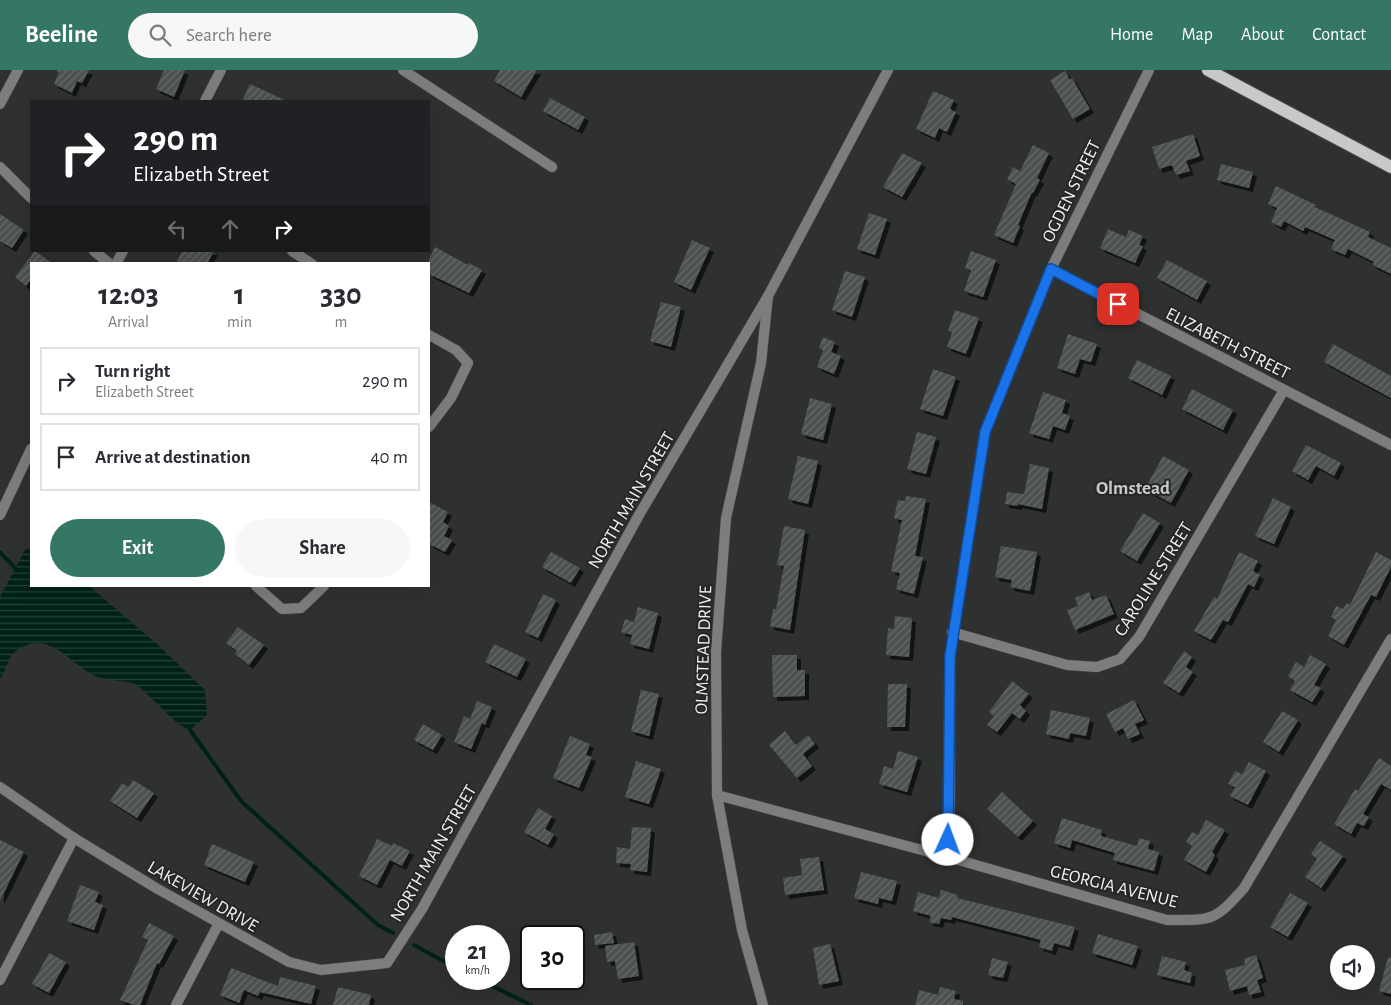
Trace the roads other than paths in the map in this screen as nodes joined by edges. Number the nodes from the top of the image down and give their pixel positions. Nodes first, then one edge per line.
1 (18, 70) edge
2 (221, 70) edge
3 (403, 70) edge
4 (888, 70) edge
5 (1149, 70) edge
6 (1208, 70) edge
7 (205, 100) edge
8 (0, 104) edge
9 (0, 166) edge
10 (552, 167) dead end
11 (1391, 167) edge
12 (30, 197) edge
13 (95, 252) edge
14 (294, 252) edge
15 (108, 262) edge
16 (309, 262) edge
17 (1051, 269) junction
18 (768, 296) junction
19 (430, 336) edge
20 (1284, 390) junction
21 (430, 426) edge
22 (1391, 445) edge
23 (30, 451) edge
24 (0, 516) edge
25 (257, 587) edge
26 (323, 587) edge
27 (952, 632) junction
28 (1391, 639) edge
29 (0, 787) edge
30 (717, 795) junction
31 (74, 838) junction
32 (948, 857) junction
33 (218, 925) junction
34 (400, 944) joint
35 (0, 980) edge
36 (176, 1005) edge
37 (763, 1005) edge

1 - 8 street
2 - 7 street
3 - 10 street
4 - 18 street, NORTH MAIN STREET
5 - 17 street, OGDEN STREET
6 - 11 main road
9 - 12 street
13 - 15 street
14 - 16 street
17 - 20 street, ELIZABETH STREET
17 - 27 street, OGDEN STREET
18 - 30 street, OLMSTEAD DRIVE
18 - 34 street, NORTH MAIN STREET
19 - 21 street
20 - 22 street, ELIZABETH STREET
20 - 27 street, CAROLINE STREET
23 - 24 street
25 - 26 street
27 - 32 street, OGDEN STREET
28 - 32 street, GEORGIA AVENUE
29 - 31 street, LAKEVIEW DRIVE
30 - 32 street, GEORGIA AVENUE
30 - 37 street, OLMSTEAD DRIVE
31 - 33 street, LAKEVIEW DRIVE
31 - 35 street
33 - 34 street, LAKEVIEW DRIVE
33 - 36 street

